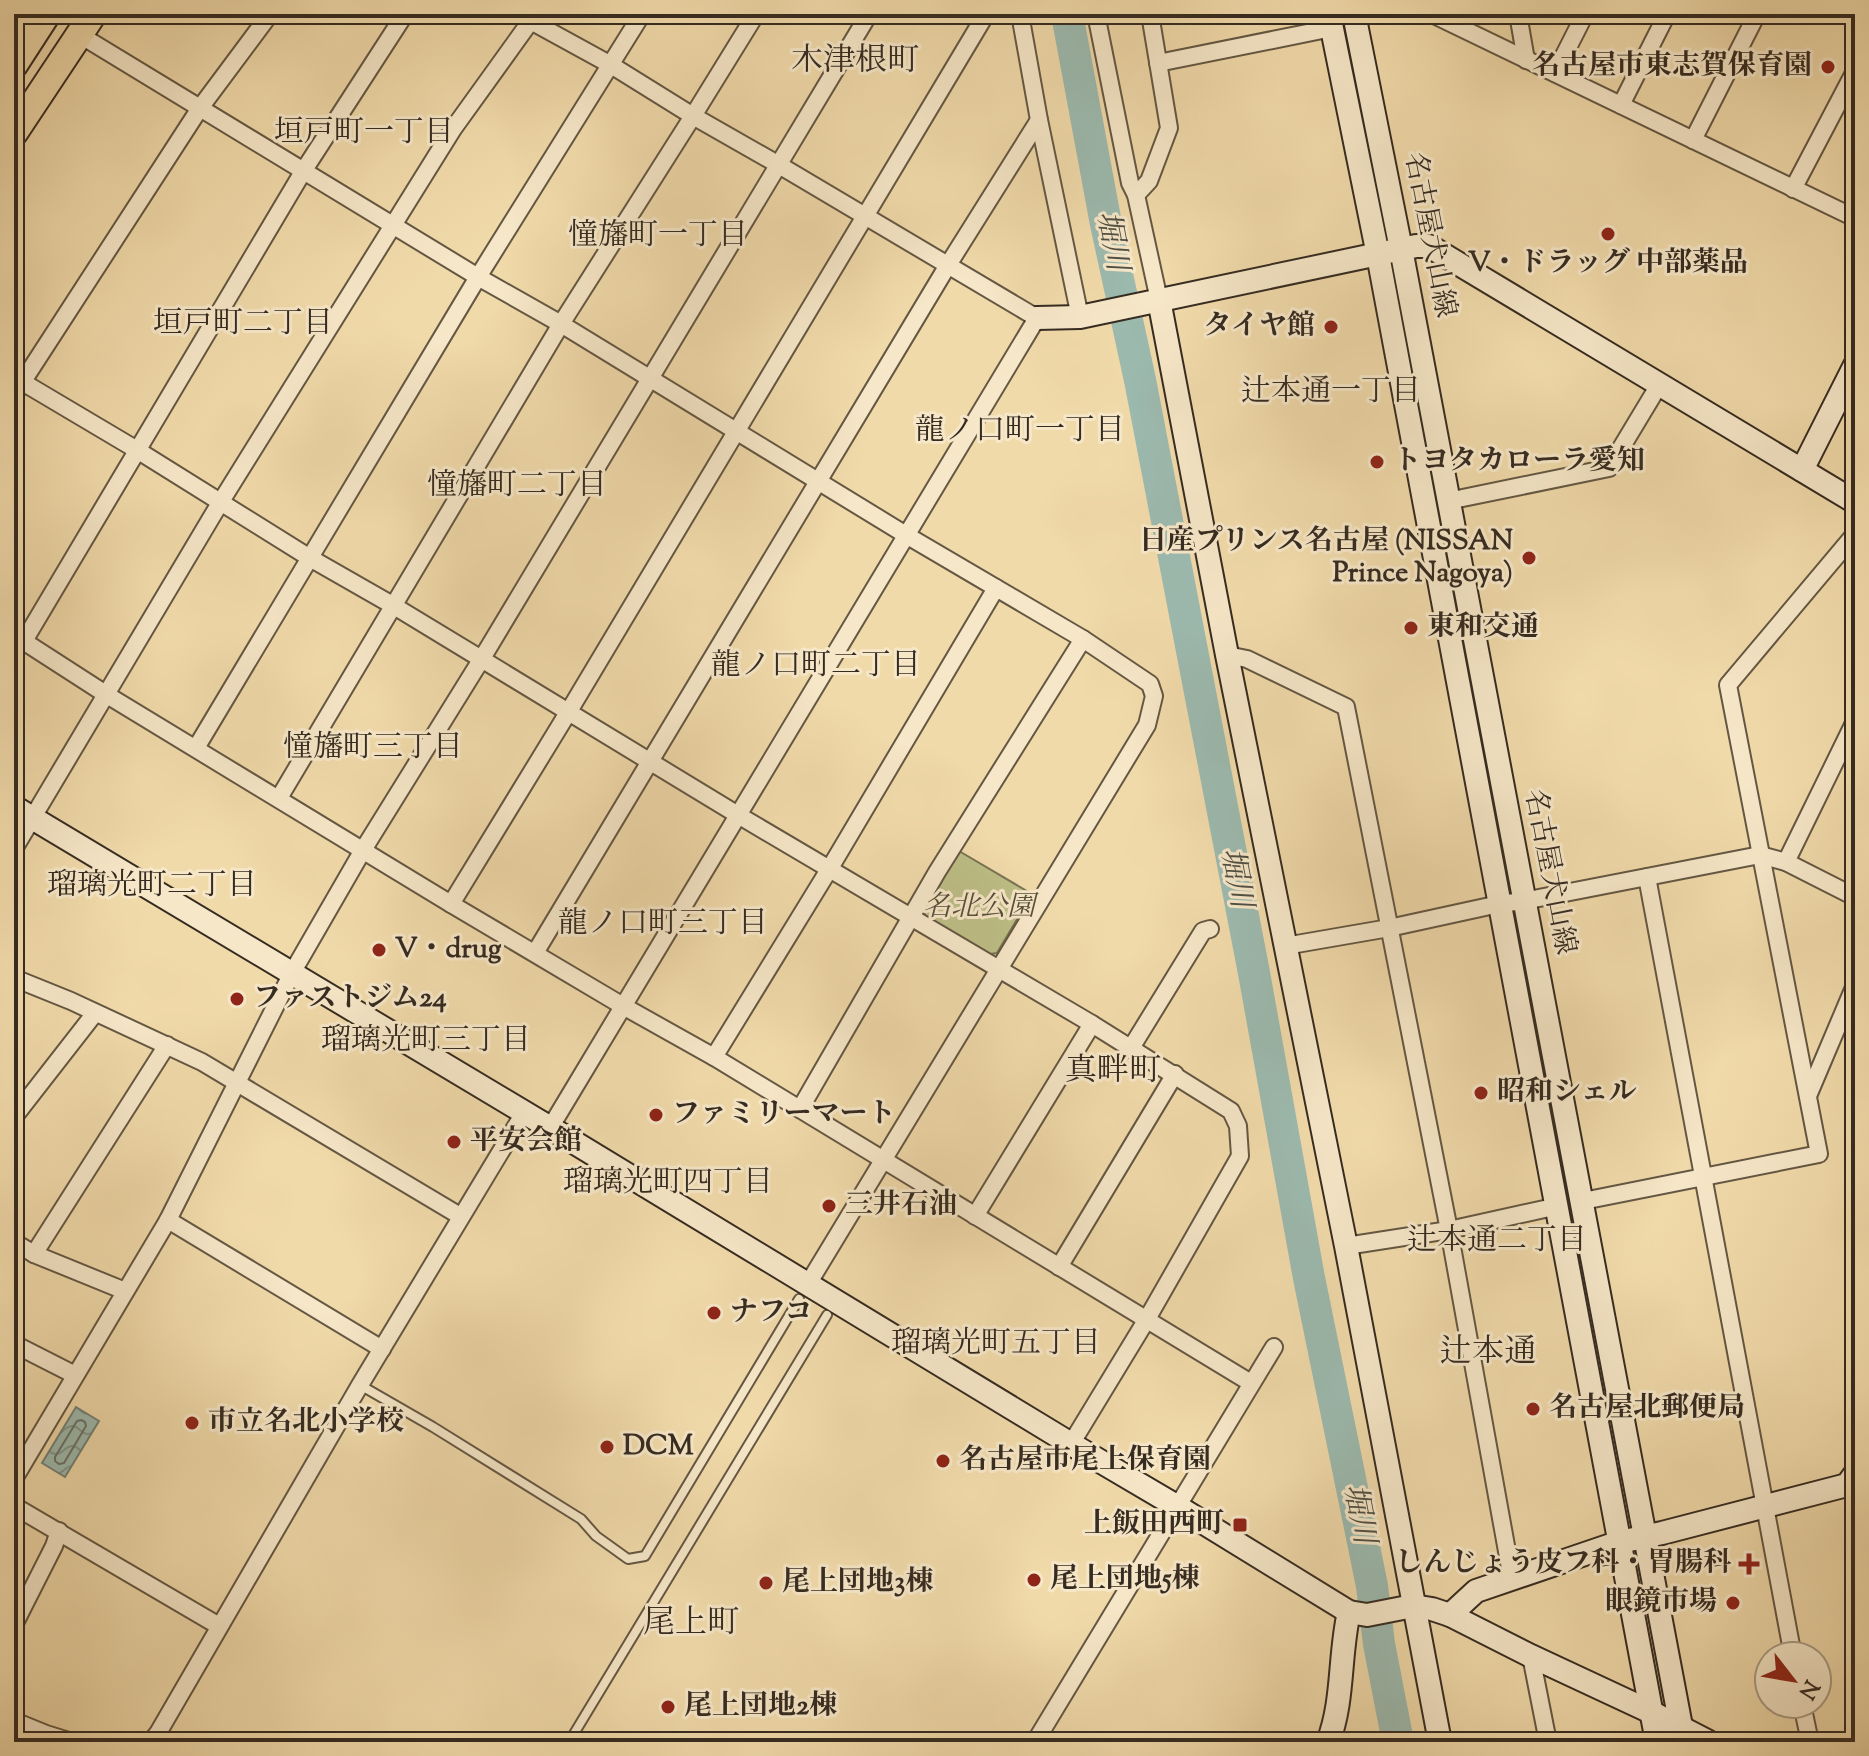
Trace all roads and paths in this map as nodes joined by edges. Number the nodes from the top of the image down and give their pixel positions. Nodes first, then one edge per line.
1 (47, 14) edge
2 (270, 14) edge
3 (405, 14) edge
4 (642, 14) edge
5 (756, 14) edge
6 (869, 14) edge
7 (986, 14) edge
8 (1020, 14) edge
9 (1096, 14) edge
10 (1150, 14) edge
11 (1354, 14) edge
12 (1432, 14) edge
13 (1518, 14) edge
14 (1585, 14) edge
15 (1667, 14) edge
16 (1757, 14) edge
17 (528, 17) edge
18 (1331, 21) edge
19 (87, 25) edge
20 (1526, 60) junction
21 (1158, 63) junction
22 (14, 65) edge
23 (611, 65) junction
24 (1855, 71) edge
25 (1555, 73) junction
26 (1621, 105) junction
27 (200, 108) junction
28 (693, 116) junction
29 (1039, 120) junction
30 (14, 133) edge
31 (1693, 140) junction
32 (779, 165) junction
33 (304, 170) junction
34 (1793, 189) junction
35 (1136, 195) junction
36 (865, 216) junction
37 (1855, 218) edge
38 (394, 225) junction
39 (1401, 249) junction
40 (1378, 255) junction
41 (948, 265) junction
42 (478, 277) junction
43 (1151, 302) junction
44 (1080, 317) junction
45 (1037, 318) junction
46 (561, 324) junction
47 (1853, 372) edge
48 (649, 380) junction
49 (17, 385) edge
50 (1659, 385) junction
51 (735, 432) junction
52 (137, 450) junction
53 (1802, 470) junction
54 (819, 481) junction
55 (1448, 501) junction
56 (1855, 502) edge
57 (220, 503) junction
58 (1855, 534) edge
59 (906, 535) junction
60 (310, 558) junction
61 (996, 588) junction
62 (394, 606) junction
63 (19, 638) edge
64 (1083, 639) junction
65 (1227, 655) junction
66 (481, 660) junction
67 (107, 695) junction
68 (569, 711) junction
69 (1855, 721) edge
70 (196, 748) junction
71 (651, 762) junction
72 (279, 798) junction
73 (23, 813) edge
74 (738, 815) junction
75 (14, 849) edge
76 (363, 850) junction
77 (1760, 855) junction
78 (1786, 862) junction
79 (830, 868) junction
80 (1647, 877) junction
81 (1855, 897) edge
82 (1524, 901) junction
83 (451, 904) junction
84 (1499, 904) junction
85 (912, 917) junction
86 (1389, 928) junction
87 (1210, 929) dead end
88 (1285, 946) junction
89 (535, 953) junction
90 (999, 970) junction
91 (292, 973) junction
92 (14, 978) edge
93 (1855, 985) edge
94 (623, 1006) junction
95 (95, 1013) junction
96 (1092, 1024) junction
97 (167, 1045) junction
98 (1131, 1048) junction
99 (714, 1057) junction
100 (1175, 1074) junction
101 (237, 1082) junction
102 (1808, 1096) junction
103 (800, 1109) junction
104 (524, 1113) junction
105 (14, 1117) edge
106 (550, 1128) junction
107 (882, 1159) junction
108 (1703, 1178) junction
109 (1583, 1201) junction
110 (1558, 1206) junction
111 (460, 1216) junction
112 (975, 1216) junction
113 (168, 1220) junction
114 (1449, 1230) junction
115 (14, 1242) edge
116 (1346, 1246) junction
117 (34, 1254) junction
118 (1059, 1267) junction
119 (125, 1291) junction
120 (803, 1292) junction
121 (827, 1315) dead end
122 (1147, 1319) junction
123 (14, 1344) edge
124 (1274, 1347) dead end
125 (382, 1349) junction
126 (75, 1375) junction
127 (1251, 1383) junction
128 (360, 1385) junction
129 (1071, 1444) junction
130 (1855, 1474) edge
131 (14, 1479) edge
132 (14, 1506) edge
133 (1178, 1507) junction
134 (1765, 1507) junction
135 (59, 1531) junction
136 (1645, 1536) junction
137 (1620, 1542) junction
138 (1512, 1579) junction
139 (1406, 1608) junction
140 (1358, 1614) junction
141 (1450, 1615) junction
142 (14, 1625) edge
143 (219, 1626) junction
144 (1790, 1640) edge
145 (1531, 1656) junction
146 (1651, 1712) junction
147 (1805, 1720) edge
148 (14, 1721) edge
149 (1682, 1735) edge
150 (154, 1737) edge
151 (72, 1742) edge
152 (174, 1742) edge
153 (569, 1742) edge
154 (1035, 1742) edge
155 (1328, 1742) edge
156 (1440, 1742) edge
157 (1548, 1742) edge
158 (1657, 1742) edge
159 (1709, 1742) edge
160 (1810, 1742) edge

1 - 22 main road
2 - 27 street
3 - 33 street
4 - 23 street
5 - 28 street
6 - 32 street
7 - 36 street
8 - 29 street
9 - 35 street
10 - 21 street
11 - 39 street, 名古屋犬山線
12 - 20 street
13 - 20 street
14 - 25 street
15 - 26 street
16 - 31 street
17 - 23 street
17 - 38 street
18 - 21 street
18 - 40 street, 名古屋犬山線
19 - 27 street
19 - 30 main road
20 - 25 street
21 - 35 street
23 - 28 street
23 - 42 street
24 - 34 street
25 - 26 street
26 - 31 street
27 - 33 street
27 - 49 street
28 - 32 street
28 - 46 street
29 - 41 street
29 - 44 street
31 - 34 street
32 - 36 street
32 - 48 street
33 - 38 street
33 - 52 street
34 - 37 street
35 - 43 street
36 - 41 street
36 - 51 street
38 - 42 street
38 - 57 street
39 - 40 street
39 - 50 street
39 - 55 street, 名古屋犬山線
40 - 43 street
40 - 84 street, 名古屋犬山線
41 - 45 street
41 - 54 street
42 - 46 street
42 - 60 street
43 - 44 street
43 - 65 street
44 - 45 street
45 - 59 street
46 - 48 street
46 - 62 street
47 - 53 street
48 - 51 street
48 - 66 street
49 - 52 street
50 - 53 street
50 - 55 street
51 - 54 street
51 - 68 street
52 - 57 street
52 - 63 street
53 - 56 street
54 - 59 street
54 - 71 street
55 - 82 street, 名古屋犬山線
57 - 60 street
57 - 67 street
58 - 77 street
59 - 61 street
59 - 74 street
60 - 62 street
60 - 70 street
61 - 64 street
61 - 79 street
62 - 66 street
62 - 72 street
63 - 67 street
64 - 85 street
64 - 90 street
65 - 86 street
65 - 88 street
66 - 68 street
66 - 76 street
67 - 70 street
67 - 73 street
68 - 71 street
68 - 83 street
69 - 78 street
70 - 72 street
71 - 74 street
71 - 89 street
72 - 76 street
73 - 75 street
73 - 91 street
74 - 79 street
74 - 94 street
76 - 83 street
76 - 91 street
77 - 78 street
77 - 80 street
77 - 102 street
78 - 81 street
79 - 85 street
79 - 99 street
80 - 82 street
80 - 108 street
82 - 84 street
82 - 109 street, 名古屋犬山線
83 - 89 street
84 - 86 street
84 - 110 street, 名古屋犬山線
85 - 90 street
85 - 103 street
86 - 88 street
86 - 114 street
87 - 98 street
88 - 116 street
89 - 94 street
90 - 96 street
90 - 107 street
91 - 101 street
91 - 104 street
92 - 95 street
93 - 102 street
94 - 99 street
94 - 106 street
95 - 97 street
95 - 105 street
96 - 98 street
96 - 112 street
97 - 101 street
97 - 117 street
98 - 100 street
99 - 103 street
100 - 118 street
100 - 122 street
101 - 111 street
101 - 113 street
102 - 108 street
103 - 107 street
104 - 106 street
104 - 111 street
106 - 120 street
107 - 112 street
107 - 120 street
108 - 109 street
108 - 134 street
109 - 136 street, 名古屋犬山線
110 - 114 street
110 - 137 street, 名古屋犬山線
111 - 125 street
112 - 118 street
113 - 119 street
113 - 125 street
114 - 116 street
114 - 138 street
115 - 117 street
116 - 139 street
117 - 119 street
118 - 122 street
119 - 126 street
120 - 128 lane
120 - 129 street
121 - 153 lane
122 - 127 street
122 - 129 street
123 - 126 street
124 - 127 street
125 - 128 street
126 - 131 street
127 - 133 street
128 - 143 street
129 - 133 street
130 - 134 street
132 - 135 street
133 - 140 street
133 - 154 street
134 - 136 street
134 - 144 street
135 - 142 street
135 - 143 street
136 - 137 street
136 - 149 street, 名古屋犬山線
137 - 138 street
137 - 146 street, 名古屋犬山線
138 - 141 street
139 - 140 street
139 - 141 street
139 - 156 street
140 - 155 street
141 - 145 street
143 - 150 street
145 - 146 street
145 - 157 street
146 - 149 street
146 - 158 street, 名古屋犬山線
147 - 160 street
148 - 151 street
149 - 159 street
150 - 152 lane

